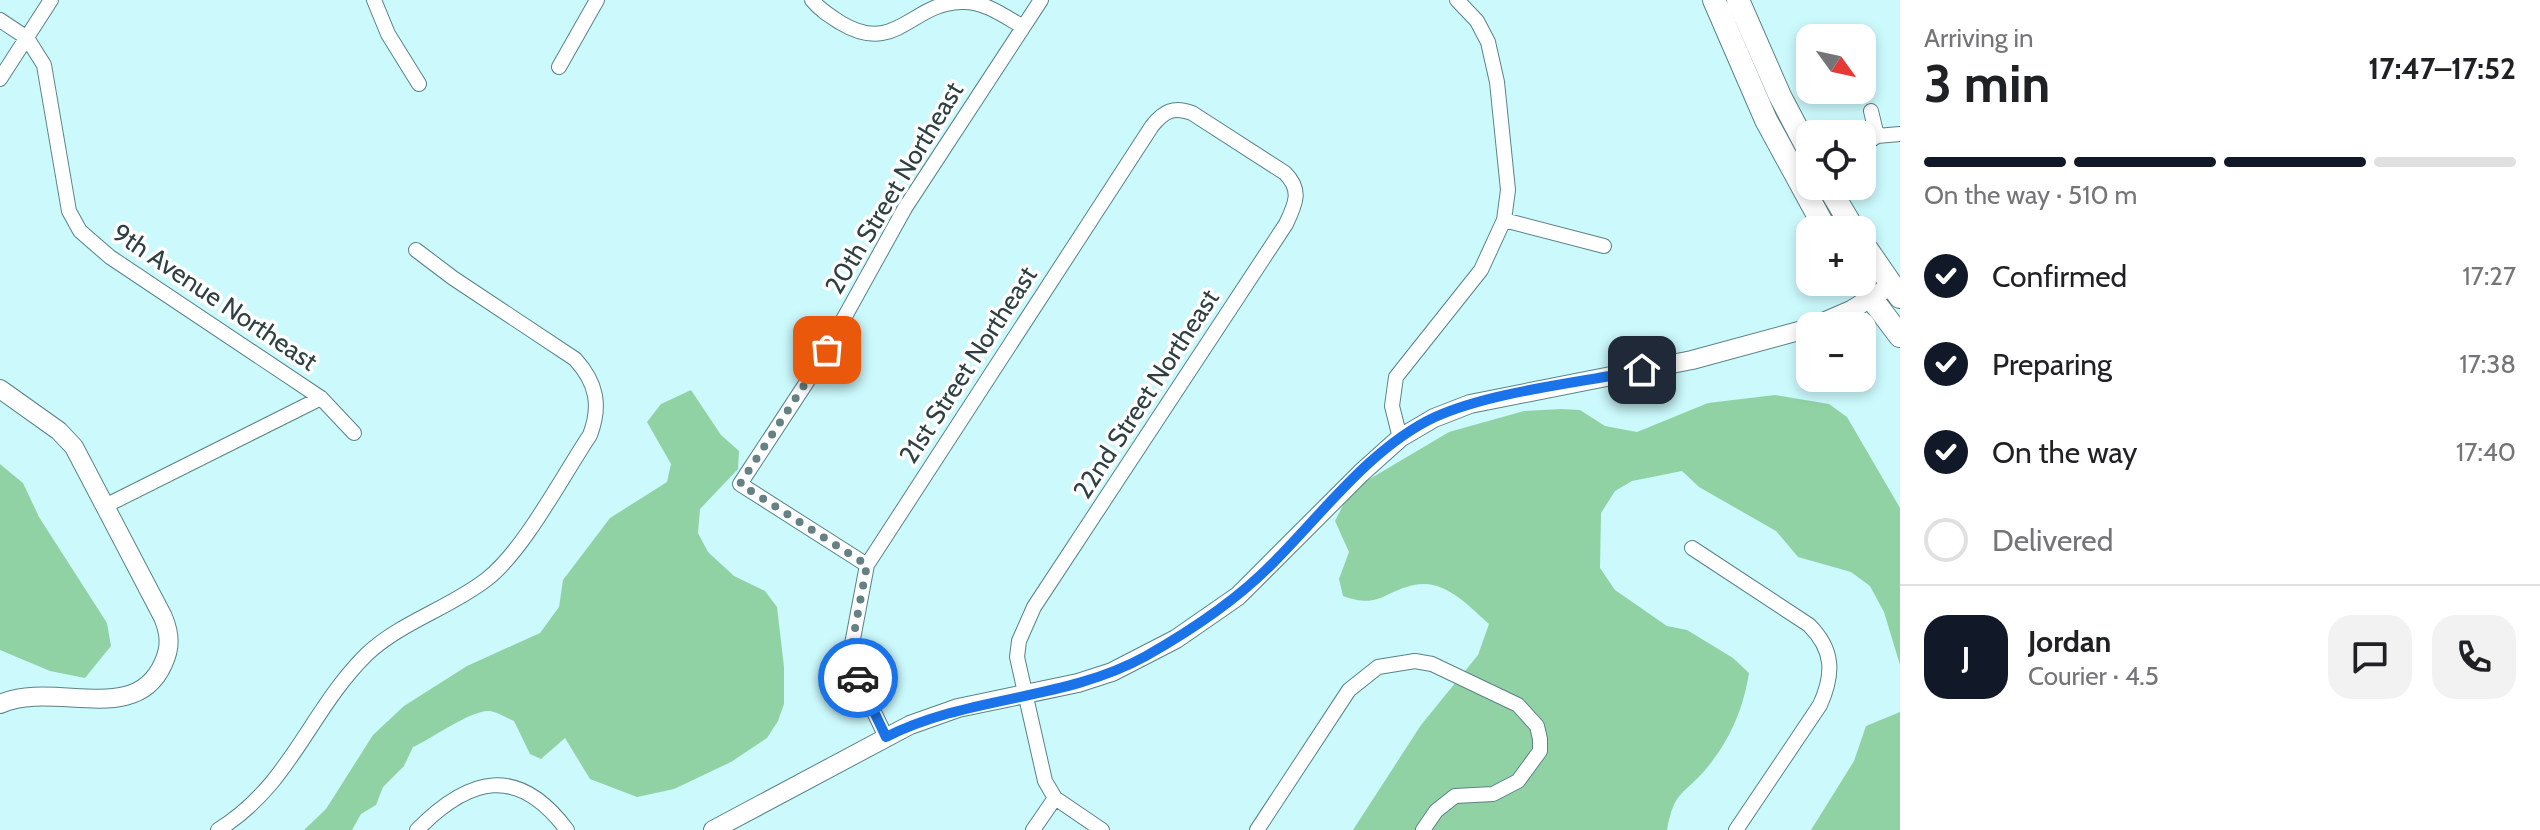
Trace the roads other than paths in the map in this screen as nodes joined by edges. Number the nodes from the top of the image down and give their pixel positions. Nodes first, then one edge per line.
1 (51, 0) edge
2 (374, 0) edge
3 (597, 0) edge
4 (812, 0) edge
5 (1041, 0) edge
6 (1457, 0) edge
7 (1714, 0) edge
8 (1738, 0) edge
9 (0, 20) edge
10 (1023, 27) junction
11 (27, 38) junction
12 (559, 67) dead end
13 (0, 79) edge
14 (419, 84) dead end
15 (1871, 111) dead end
16 (1796, 126) edge
17 (1900, 134) edge
18 (1877, 136) joint
19 (1239, 142) joint
20 (1796, 165) edge
21 (1504, 220) junction
22 (1604, 246) dead end
23 (416, 250) dead end
24 (1876, 262) edge
25 (1896, 291) edge
26 (1858, 296) edge
27 (1869, 296) edge
28 (1834, 312) edge
29 (1796, 331) edge
30 (1900, 336) edge
31 (0, 389) edge
32 (321, 398) junction
33 (354, 433) dead end
34 (1400, 438) junction
35 (107, 505) junction
36 (1692, 548) dead end
37 (867, 565) junction
38 (1024, 695) junction
39 (0, 704) edge
40 (886, 737) junction
41 (1055, 798) junction
42 (218, 830) edge
43 (417, 830) edge
44 (567, 830) edge
45 (713, 830) edge
46 (1033, 830) edge
47 (1102, 830) edge
48 (1257, 830) edge
49 (1423, 830) edge
50 (1736, 830) edge

1 - 11 street
2 - 14 street
3 - 12 street
4 - 10 street
5 - 10 street, 20th Street Northeast
6 - 21 street
7 - 20 main road
8 - 16 main road
9 - 11 street, 9th Avenue Northeast
10 - 37 street, 20th Street Northeast
11 - 13 street
11 - 32 street, 9th Avenue Northeast
15 - 18 street
17 - 18 street
19 - 37 street, 21st Street Northeast
19 - 38 street, 22nd Street Northeast
21 - 22 street
21 - 34 street
23 - 42 street
24 - 25 main road
26 - 28 street
27 - 30 main road
29 - 34 street
31 - 35 street
32 - 33 street, 9th Avenue Northeast
32 - 35 street
34 - 38 street
35 - 39 street
36 - 50 street
37 - 40 street, 21st Street Northeast
38 - 40 street
38 - 41 street
40 - 45 street
41 - 46 street
41 - 47 street
43 - 44 street
48 - 49 street

